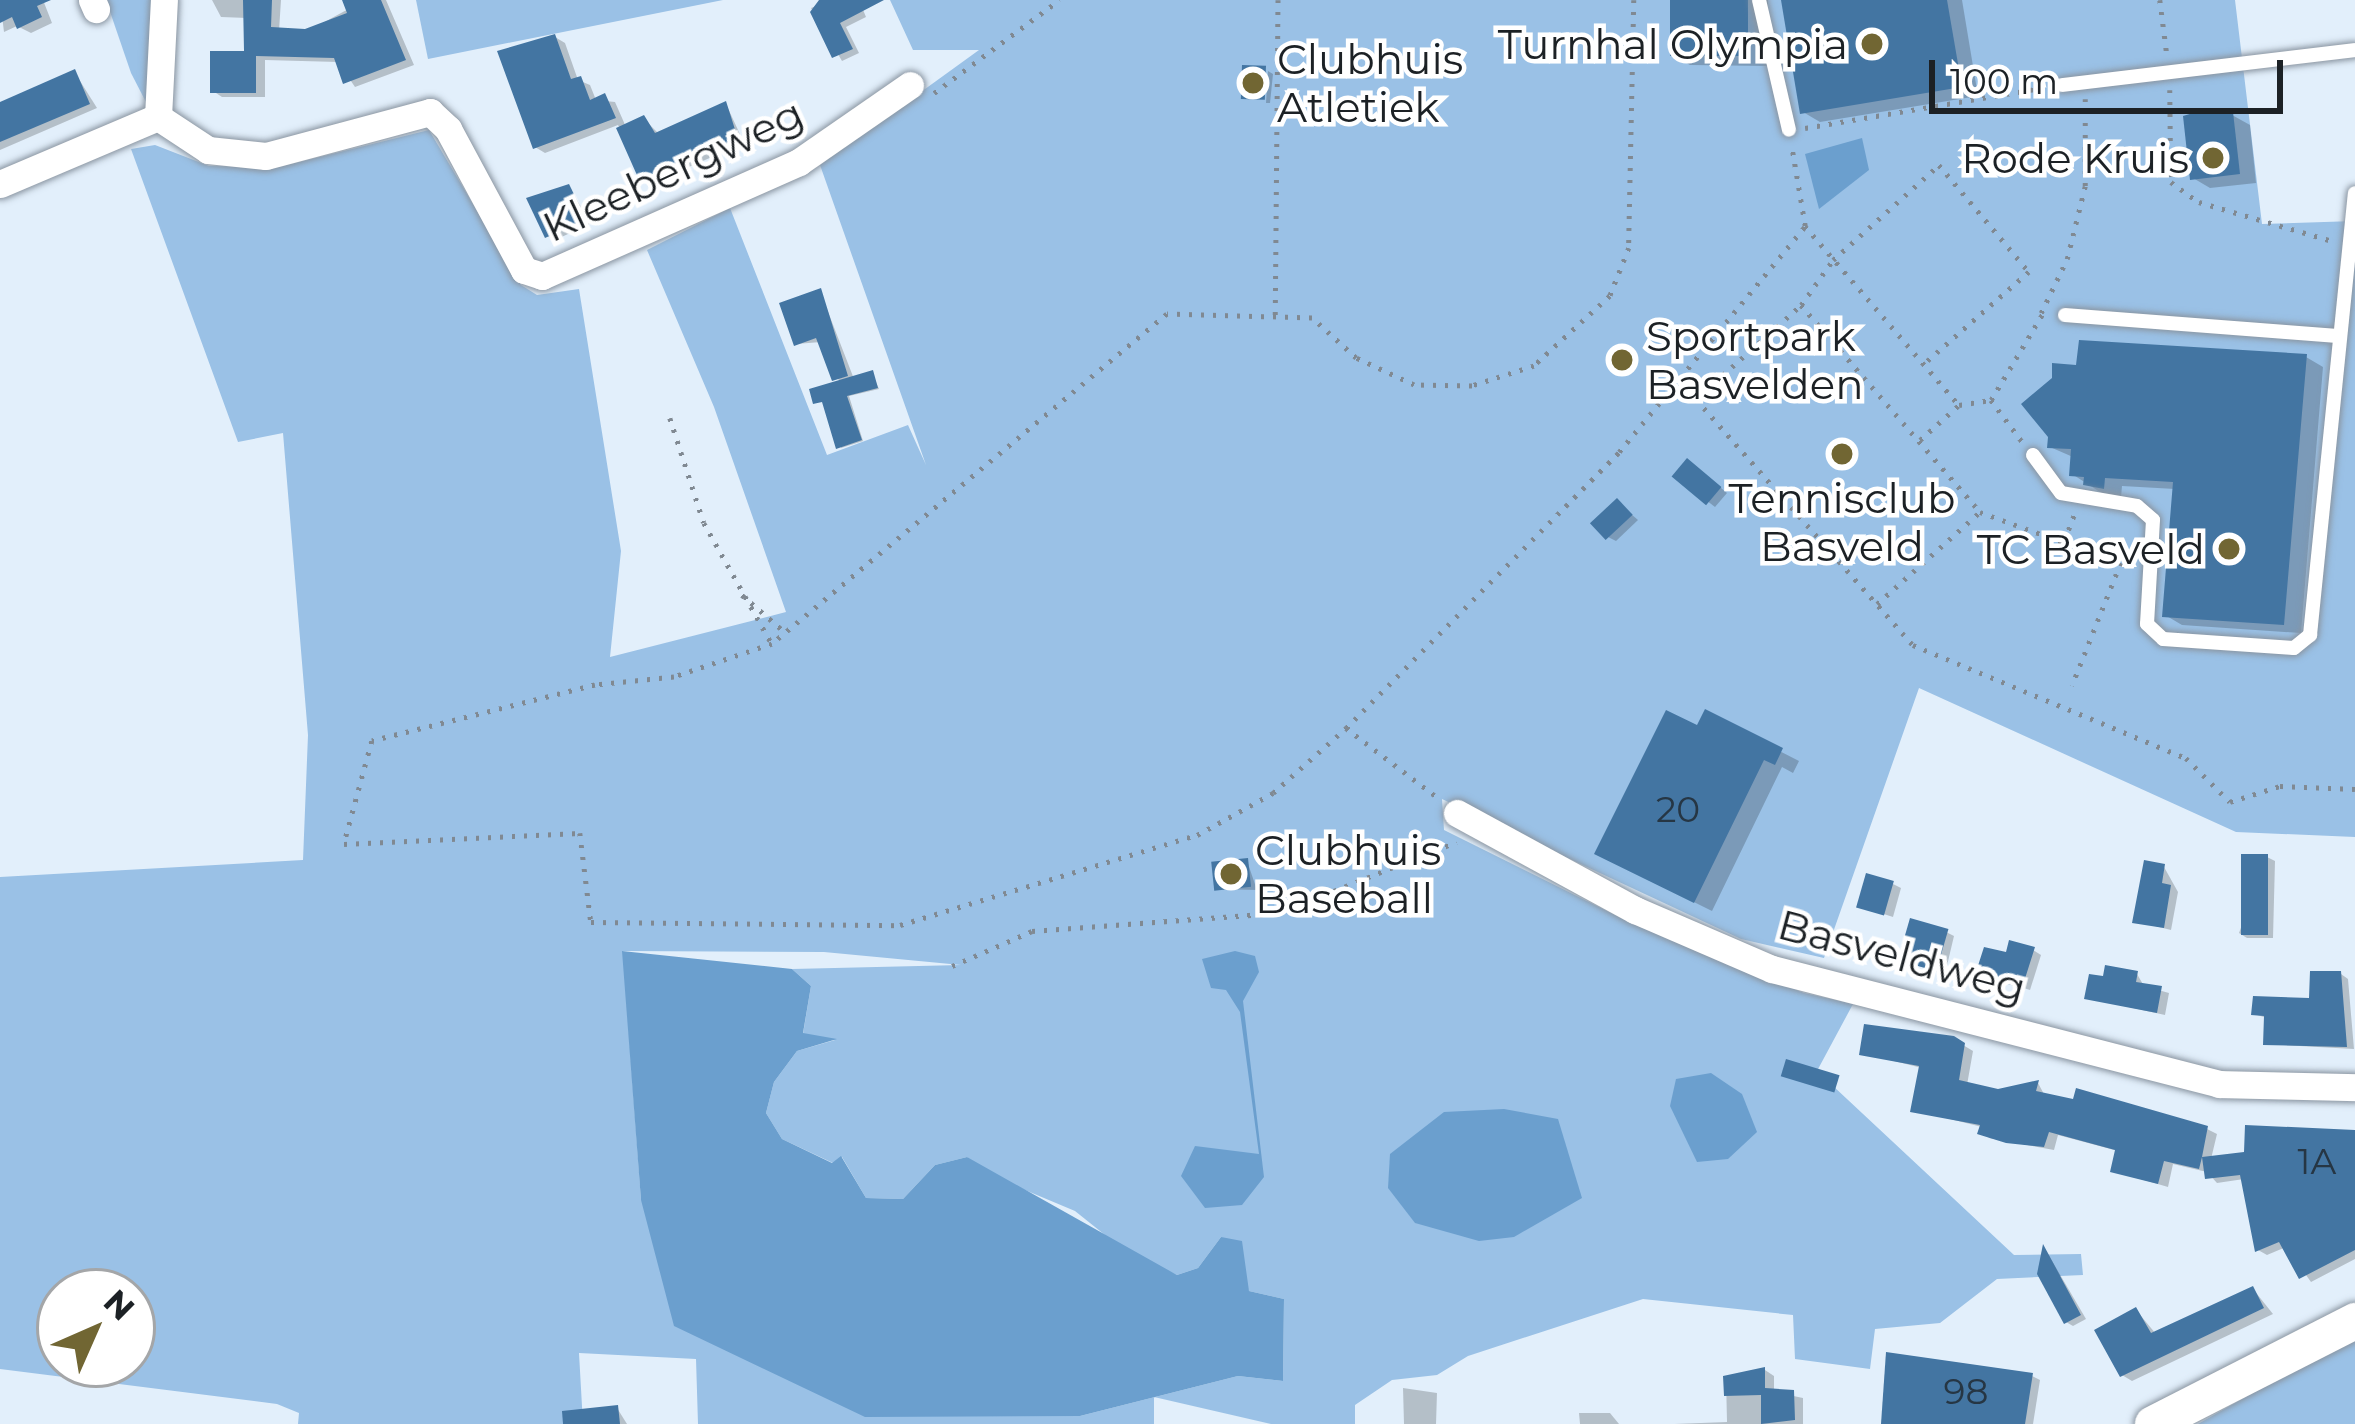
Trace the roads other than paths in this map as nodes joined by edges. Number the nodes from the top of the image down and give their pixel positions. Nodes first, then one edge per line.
1 (164, 0) edge
2 (1760, 0) edge
3 (2355, 50) edge
4 (910, 86) dead end
5 (2062, 86) road end
6 (158, 117) junction
7 (1789, 130) road end
8 (0, 184) edge
9 (2355, 193) edge
10 (2354, 248) edge
11 (2066, 315) road end
12 (2337, 336) junction
13 (2032, 455) road end
14 (1457, 813) road end
15 (2355, 1087) edge
16 (2355, 1321) edge
17 (2153, 1424) edge

1 - 6 street
2 - 7 lane
3 - 5 lane
4 - 6 street, Kleebergweg
6 - 8 street
9 - 10 lane
10 - 12 lane
11 - 12 lane
12 - 13 lane
14 - 15 street, Basveldweg
16 - 17 street

